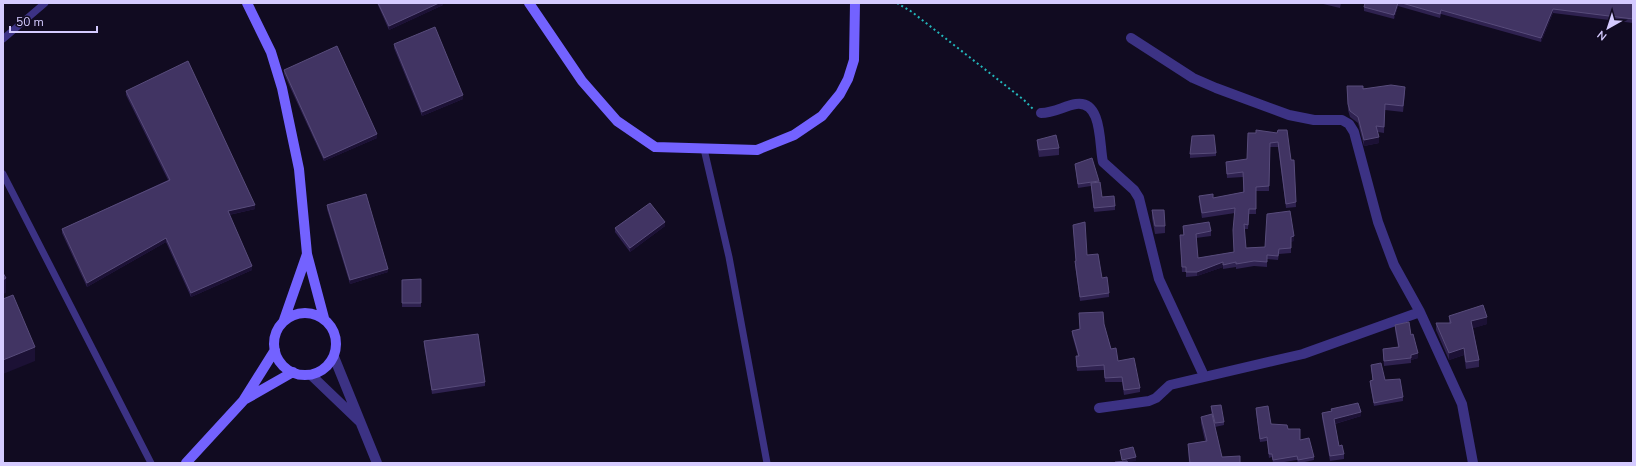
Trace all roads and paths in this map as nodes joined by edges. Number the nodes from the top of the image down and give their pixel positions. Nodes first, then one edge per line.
1 (45, 3) edge
2 (247, 3) edge
3 (529, 3) edge
4 (855, 3) edge
5 (897, 3) edge
6 (1131, 38) dead end
7 (3, 39) edge
8 (1041, 113) joint
9 (704, 149) junction
10 (3, 174) edge
11 (306, 254) junction
12 (1420, 312) junction
13 (324, 318) junction
14 (284, 320) junction
15 (275, 350) junction
16 (334, 357) junction
17 (293, 372) junction
18 (311, 375) junction
19 (1204, 376) junction
20 (243, 401) junction
21 (1099, 408) dead end
22 (362, 424) junction
23 (151, 463) edge
24 (186, 463) edge
25 (377, 463) edge
26 (767, 463) edge
27 (1473, 463) edge

1 - 7 lane
2 - 11 main road
3 - 9 main road
4 - 9 main road
5 - 8 path
6 - 12 street
8 - 19 street
9 - 26 lane
10 - 23 lane
11 - 13 main road
11 - 14 main road
12 - 19 street
12 - 27 street
13 - 14 main road
13 - 16 main road
14 - 15 main road
15 - 17 main road
15 - 20 main road
16 - 18 main road
16 - 22 street
17 - 18 main road
17 - 20 main road
18 - 22 street
19 - 21 street
20 - 24 main road
22 - 25 street

